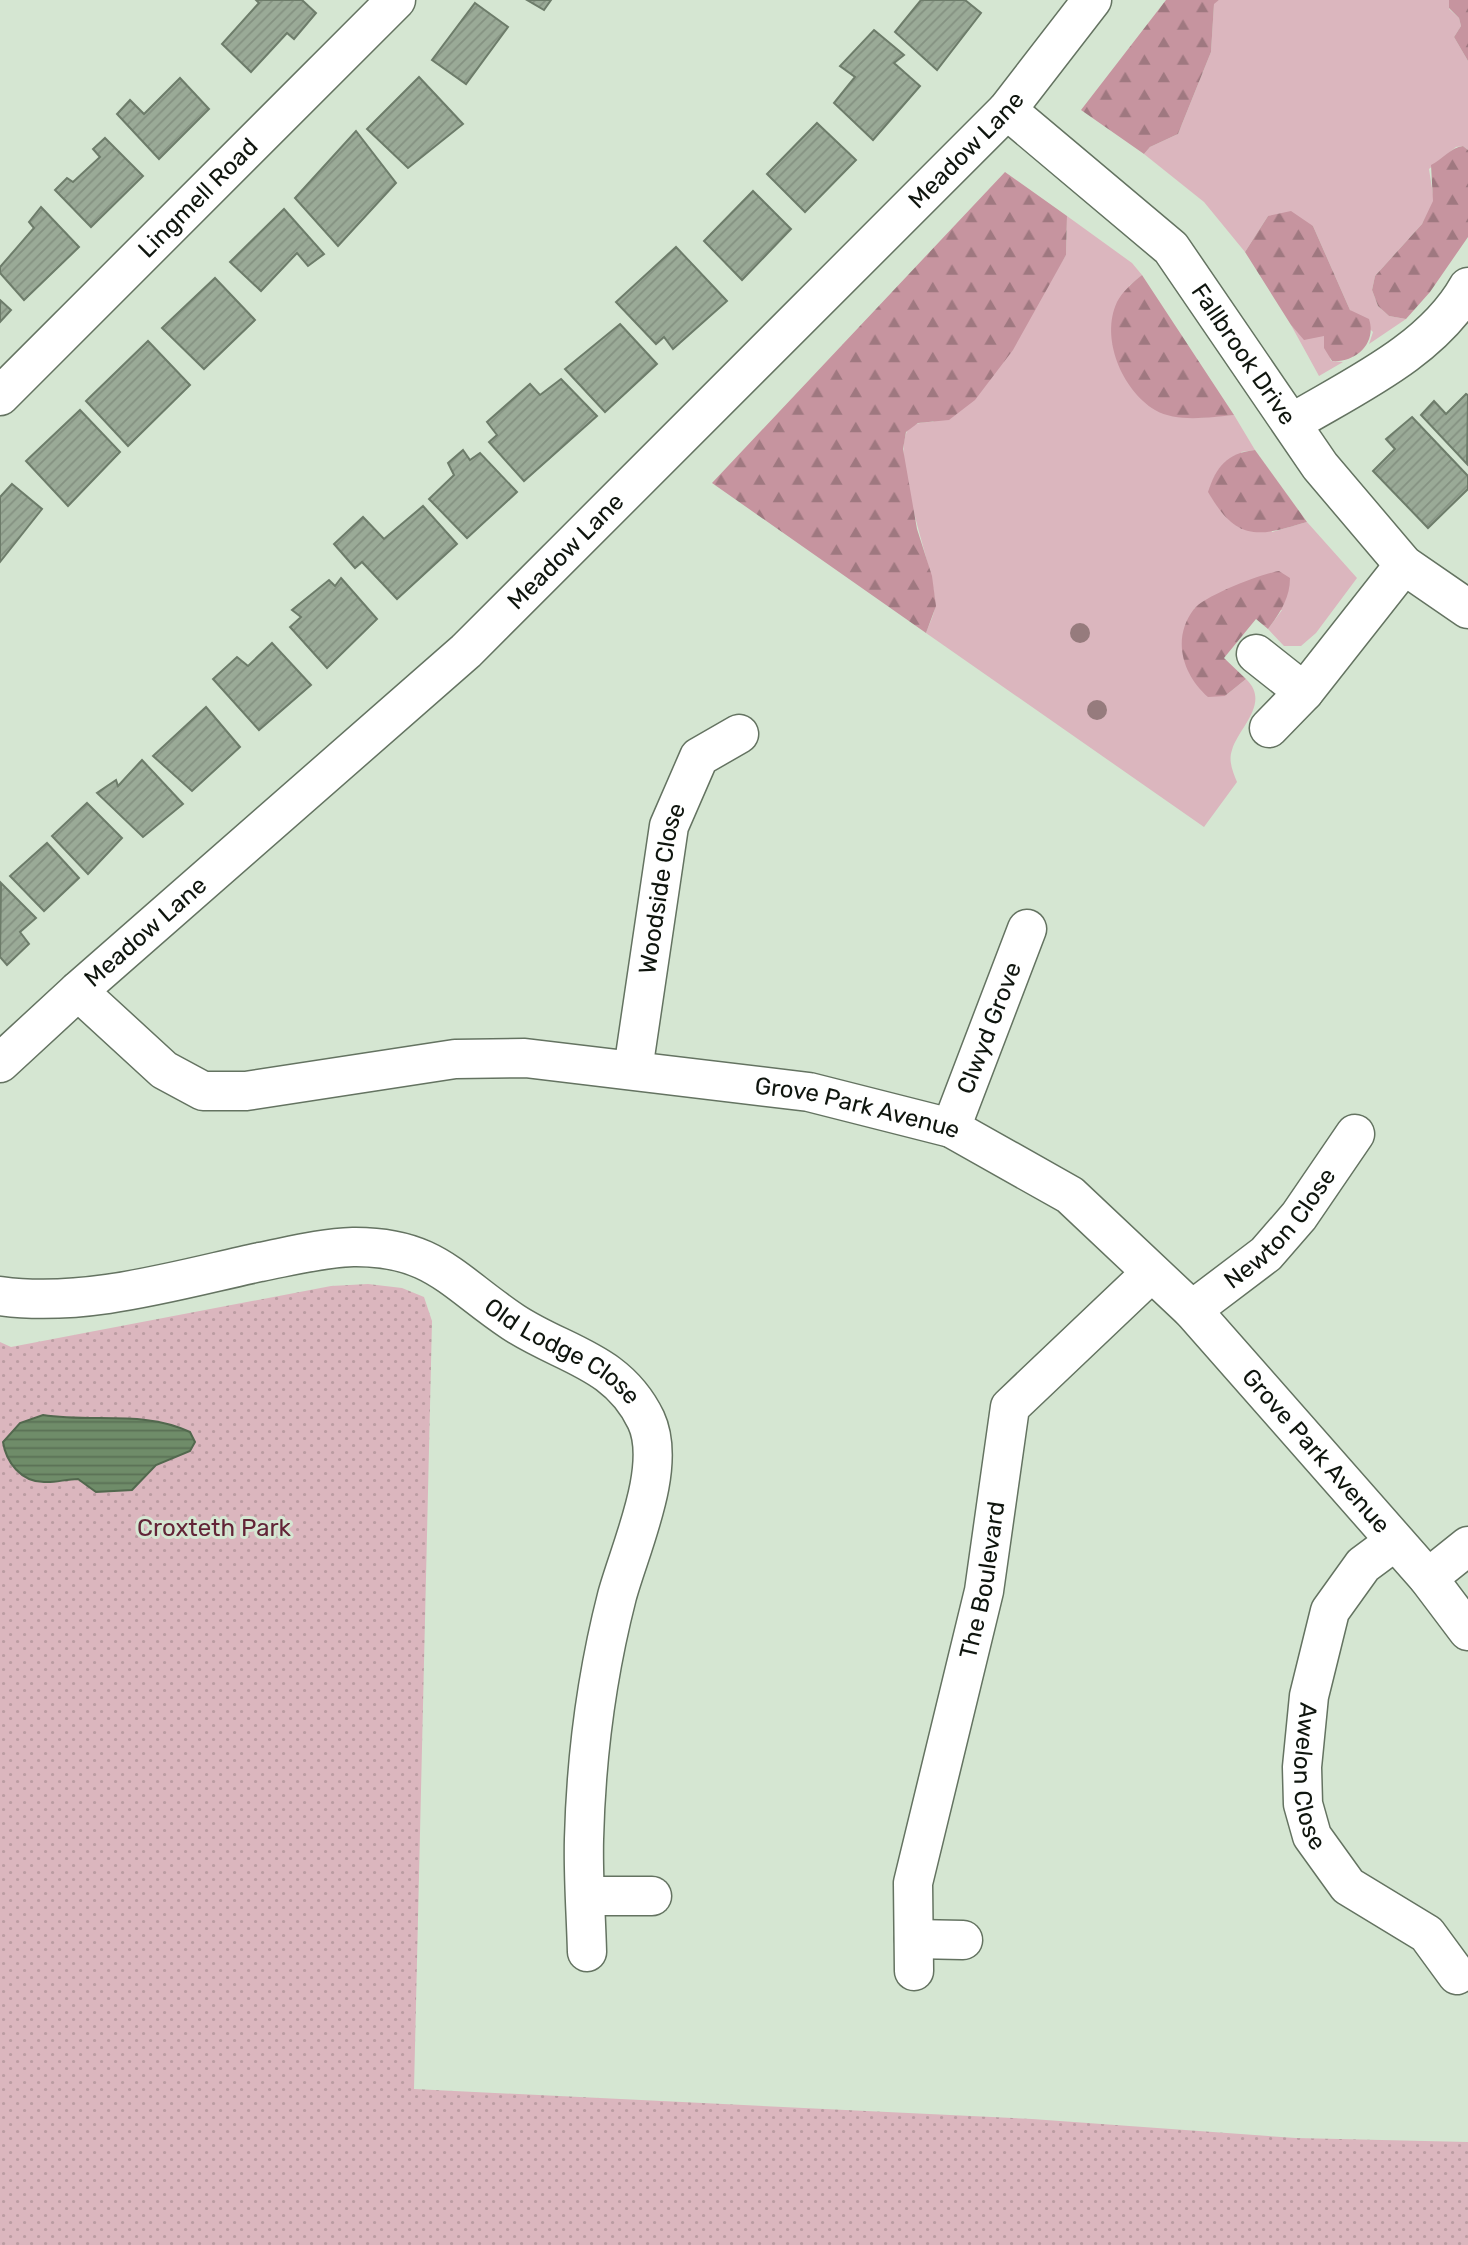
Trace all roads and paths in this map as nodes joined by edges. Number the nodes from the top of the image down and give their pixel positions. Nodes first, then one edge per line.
1 (396, 0) edge
2 (1092, 0) edge
3 (1007, 110) junction
4 (1468, 288) edge
5 (0, 396) edge
6 (1292, 423) junction
7 (1404, 565) junction
8 (1468, 608) edge
9 (1256, 654) dead end
10 (1304, 692) junction
11 (1269, 728) dead end
12 (739, 734) dead end
13 (1027, 929) dead end
14 (78, 990) junction
15 (0, 1063) edge
16 (633, 1070) junction
17 (951, 1128) junction
18 (1355, 1134) dead end
19 (1150, 1274) junction
20 (0, 1296) edge
21 (1192, 1310) junction
22 (1394, 1542) junction
23 (1468, 1546) edge
24 (1429, 1578) junction
25 (1468, 1631) edge
26 (586, 1896) junction
27 (652, 1896) dead end
28 (963, 1940) dead end
29 (587, 1952) dead end
30 (1457, 1975) dead end

1 - 5 street, Lingmell Road
2 - 3 street, Meadow Lane
3 - 6 street, Fallbrook Drive
3 - 14 street, Meadow Lane
4 - 6 street
6 - 7 street, Fallbrook Drive
7 - 8 street, Fallbrook Drive
7 - 10 street
9 - 10 street
10 - 11 street
12 - 16 street, Woodside Close
13 - 17 street, Clwyd Grove
14 - 15 street, Meadow Lane
14 - 16 street, Grove Park Avenue
16 - 17 street, Grove Park Avenue
17 - 19 street, Grove Park Avenue
18 - 21 street, Newton Close
19 - 21 street, Grove Park Avenue
19 - 28 street, The Boulevard
20 - 26 street, Old Lodge Close
21 - 22 street, Grove Park Avenue
22 - 24 street, Grove Park Avenue
22 - 30 street, Awelon Close
23 - 24 street
24 - 25 street, Grove Park Avenue
26 - 27 street
26 - 29 street, Old Lodge Close

